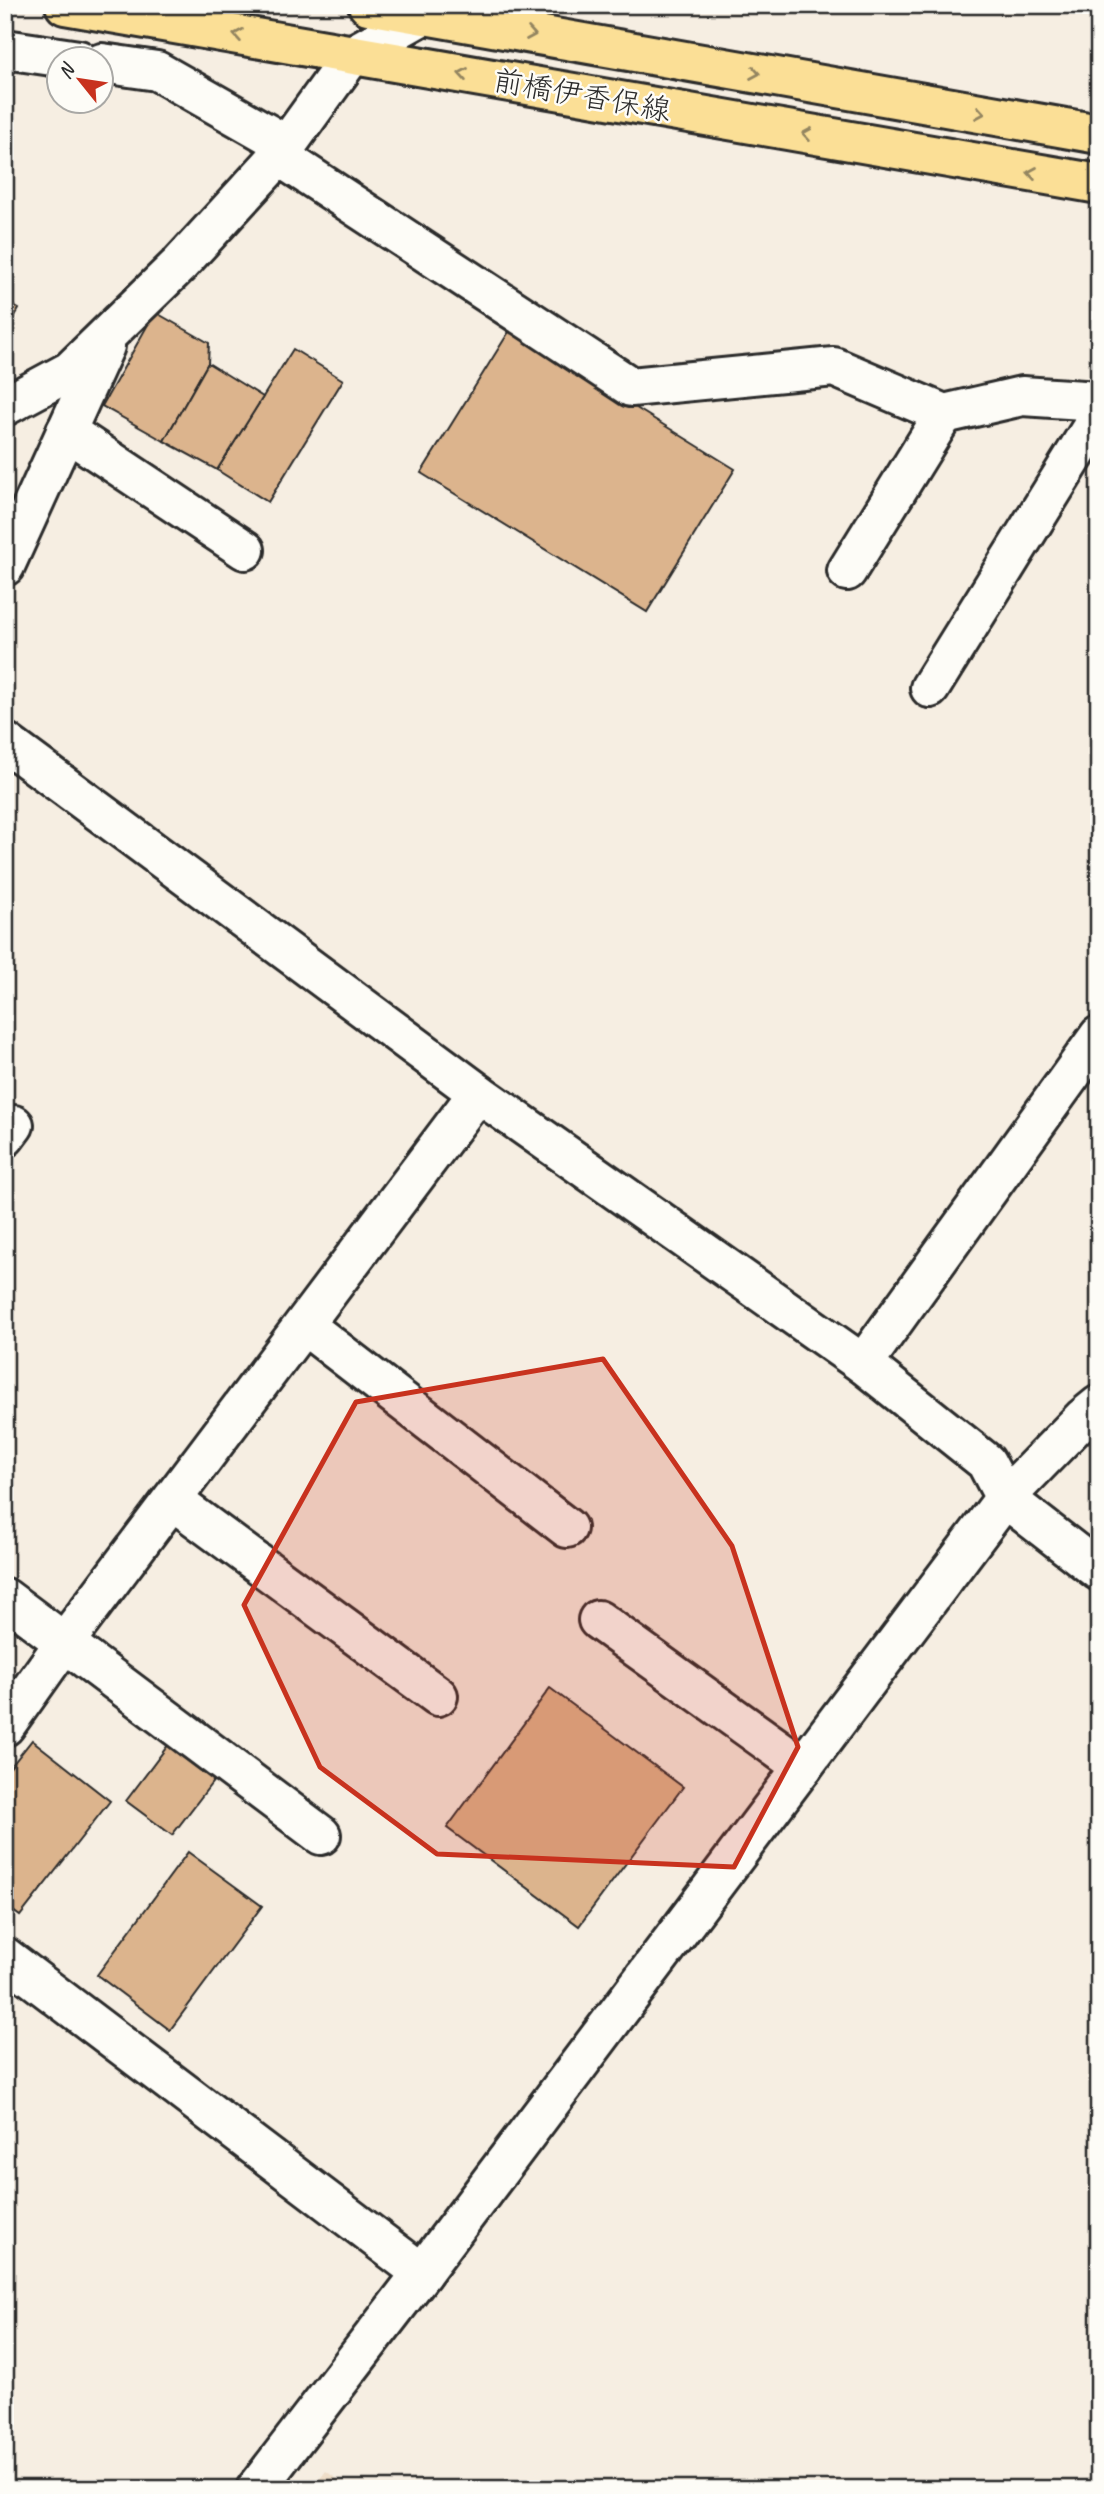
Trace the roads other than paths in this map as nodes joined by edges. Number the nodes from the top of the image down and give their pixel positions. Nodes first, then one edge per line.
1 (65, 5) edge
2 (368, 5) edge
3 (433, 10) edge
4 (5, 49) edge
5 (46, 55) edge
6 (352, 55) junction
7 (116, 65) edge
8 (1099, 134) edge
9 (283, 151) junction
10 (1099, 184) edge
11 (111, 331) junction
12 (1099, 401) edge
13 (5, 407) edge
14 (944, 414) junction
15 (1099, 416) edge
16 (66, 432) junction
17 (245, 550) dead end
18 (5, 566) edge
19 (847, 571) dead end
20 (929, 688) dead end
21 (5, 742) edge
22 (1099, 1036) edge
23 (478, 1093) junction
24 (304, 1325) junction
25 (863, 1364) junction
26 (1099, 1405) edge
27 (1005, 1498) junction
28 (172, 1500) junction
29 (567, 1528) dead end
30 (1099, 1571) edge
31 (5, 1598) edge
32 (597, 1620) dead end
33 (64, 1643) junction
34 (438, 1696) dead end
35 (5, 1726) edge
36 (803, 1767) junction
37 (321, 1835) dead end
38 (5, 1957) edge
39 (422, 2273) junction
40 (256, 2489) edge

6 -> 1 main road, 前橋伊香保線
2 - 3 main road, 前橋伊香保線
3 - 6 street
3 -> 8 main road, 前橋伊香保線
4 - 5 street
6 - 9 street
10 -> 6 main road, 前橋伊香保線
7 - 9 street
9 - 11 street
9 - 14 street
11 - 13 street
11 - 16 street
12 - 14 street
14 - 19 street
15 - 20 street
16 - 17 street
16 - 18 street
21 - 23 street
22 - 25 street
23 - 24 street
23 - 25 street
24 - 28 street
24 - 29 street
25 - 27 street
26 - 27 street
27 - 30 street
27 - 36 street
28 - 33 street
28 - 34 street
31 - 33 street
32 - 36 street
33 - 35 street
33 - 37 street
36 - 39 street
38 - 39 street
39 - 40 street

